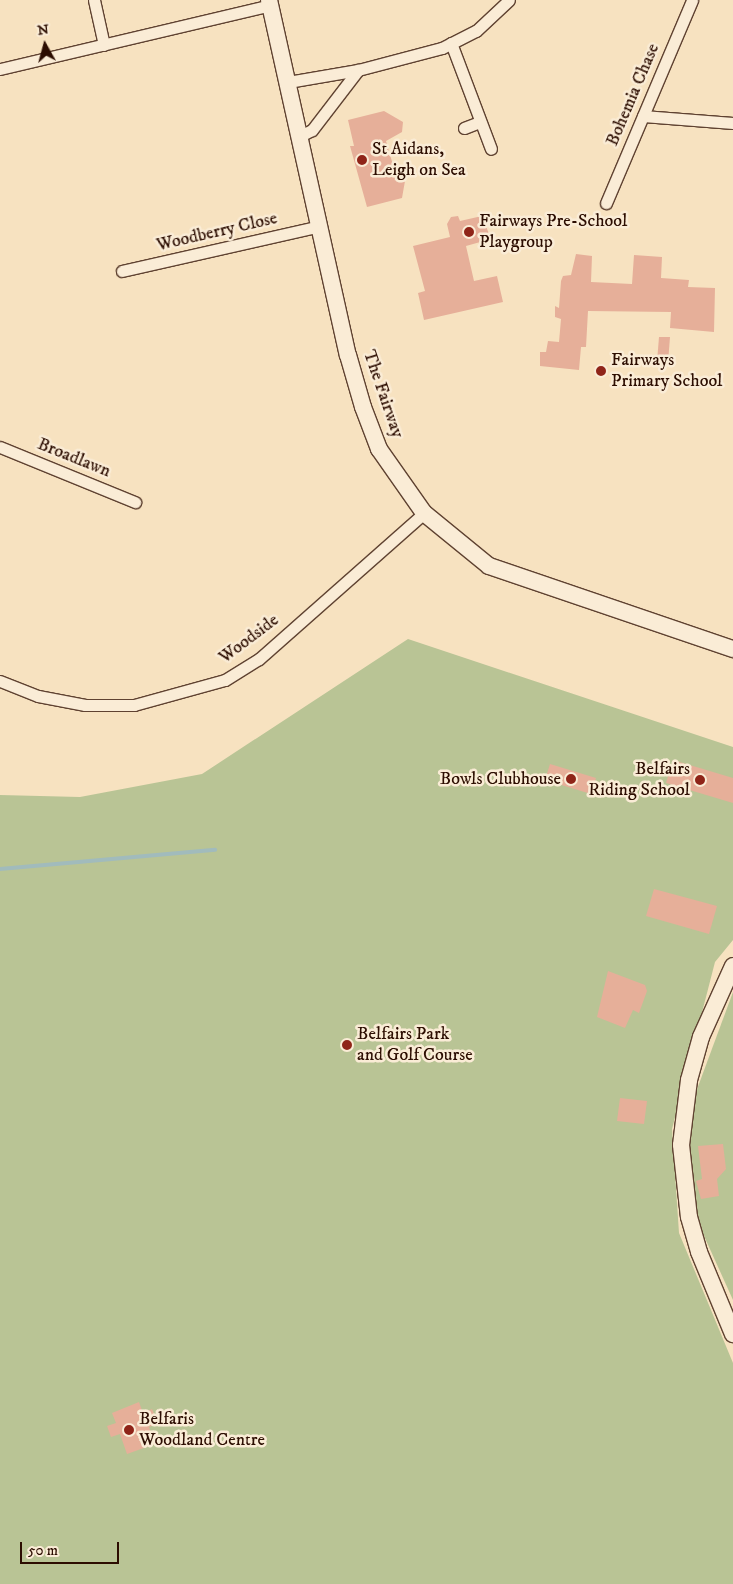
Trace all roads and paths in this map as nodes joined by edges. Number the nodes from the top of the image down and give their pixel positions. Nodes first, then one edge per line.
1 (94, 0) edge
2 (508, 0) edge
3 (692, 0) edge
4 (270, 3) edge
5 (451, 43) junction
6 (104, 45) junction
7 (0, 69) edge
8 (358, 70) junction
9 (288, 82) junction
10 (643, 116) junction
11 (480, 122) junction
12 (733, 123) edge
13 (464, 128) dead end
14 (300, 136) junction
15 (492, 149) dead end
16 (606, 203) dead end
17 (320, 226) junction
18 (122, 271) dead end
19 (0, 447) edge
20 (136, 502) dead end
21 (424, 513) junction
22 (733, 649) edge
23 (0, 681) edge
24 (733, 966) edge
25 (733, 1334) edge

1 - 6 street
2 - 5 street
3 - 10 street, Bohemia Chase
4 - 6 street
4 - 9 street, The Fairway
5 - 8 street
5 - 11 street
6 - 7 street
8 - 9 street
8 - 14 street
9 - 14 street, The Fairway
10 - 12 street
10 - 16 street, Bohemia Chase
11 - 13 street
11 - 15 street
14 - 17 street, The Fairway
17 - 18 street, Woodberry Close
17 - 21 street, The Fairway
19 - 20 street, Broadlawn
21 - 22 street, The Fairway
21 - 23 street, Woodside
24 - 25 street

